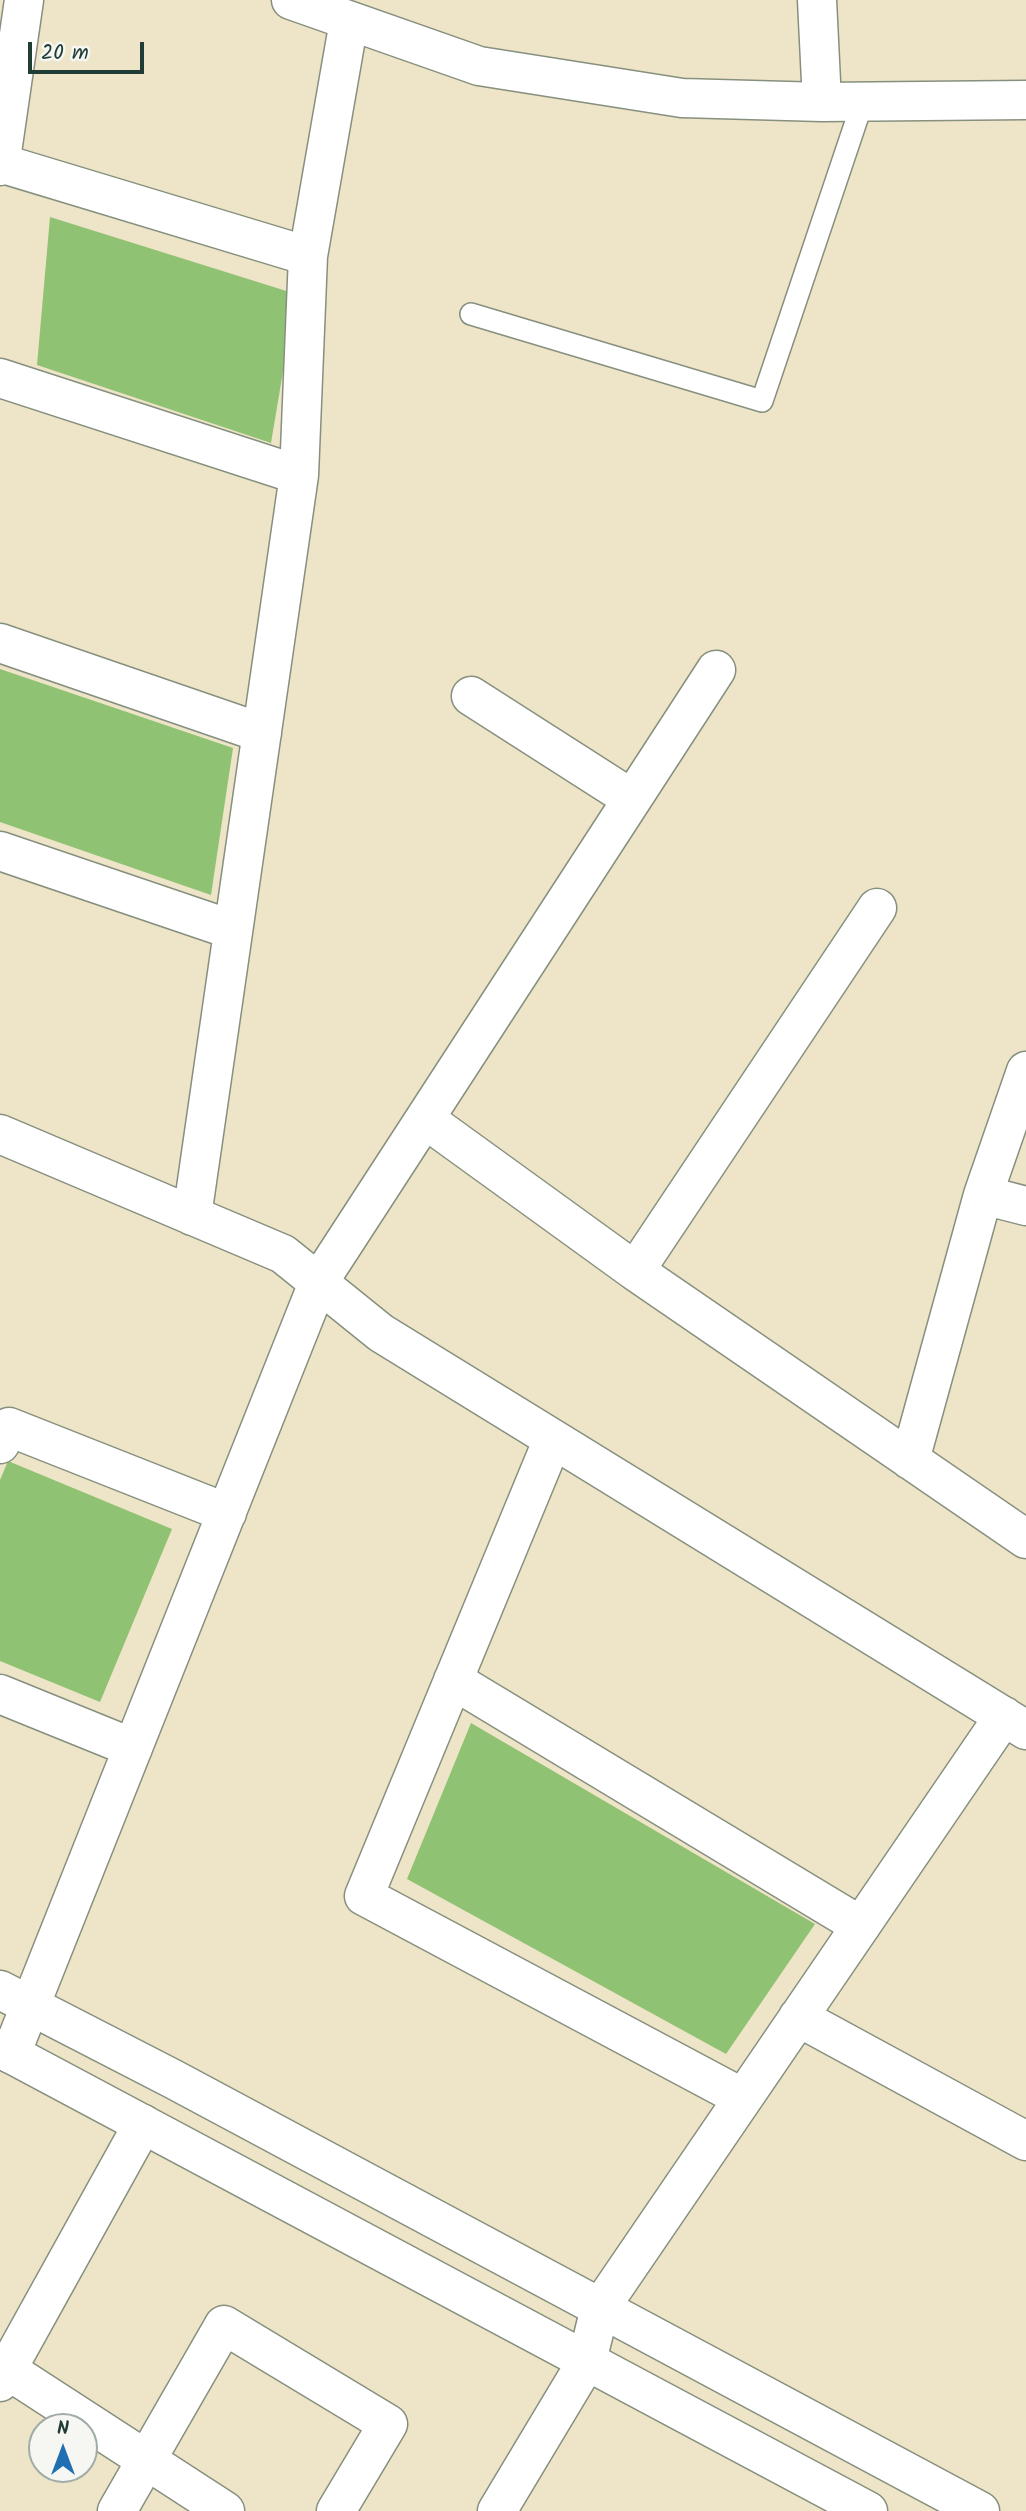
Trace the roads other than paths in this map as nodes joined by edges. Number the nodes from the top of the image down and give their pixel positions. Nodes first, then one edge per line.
1 (24, 0) edge
2 (291, 0) edge
3 (817, 0) edge
4 (349, 21) junction
5 (1026, 100) edge
6 (863, 101) junction
7 (821, 102) junction
8 (0, 164) edge
9 (307, 256) junction
10 (471, 314) dead end
11 (0, 377) edge
12 (299, 475) junction
13 (0, 643) edge
14 (716, 670) dead end
15 (471, 696) dead end
16 (262, 733) junction
17 (632, 799) junction
18 (0, 851) edge
19 (877, 908) dead end
20 (233, 930) junction
21 (1026, 1071) edge
22 (425, 1119) junction
23 (0, 1135) edge
24 (984, 1195) junction
25 (1026, 1206) edge
26 (192, 1216) junction
27 (635, 1271) junction
28 (318, 1283) junction
29 (553, 1439) junction
30 (0, 1444) edge
31 (910, 1460) junction
32 (227, 1513) junction
33 (1026, 1539) edge
34 (453, 1680) junction
35 (0, 1694) edge
36 (1015, 1723) edge
37 (133, 1748) junction
38 (861, 1926) junction
39 (15, 1998) edge
40 (798, 2017) junction
41 (6, 2051) edge
42 (743, 2098) junction
43 (143, 2124) junction
44 (1023, 2132) edge
45 (600, 2308) junction
46 (587, 2361) junction
47 (2, 2372) edge
48 (147, 2460) junction
49 (117, 2511) edge
50 (225, 2511) edge
51 (336, 2511) edge
52 (497, 2511) edge
53 (868, 2511) edge
54 (980, 2511) edge

1 - 8 street
2 - 4 street
3 - 7 street
4 - 7 street
4 - 9 street
5 - 6 street
6 - 7 street
6 - 10 lane
8 - 9 street
9 - 12 street
11 - 12 street
12 - 16 street
13 - 16 street
14 - 17 street
15 - 17 street
16 - 20 street
17 - 22 street
18 - 20 street
19 - 27 street
20 - 26 street
21 - 24 street
22 - 27 street
22 - 28 street
23 - 26 street
24 - 25 street
24 - 31 street
26 - 28 street
27 - 31 street
28 - 29 street
28 - 32 street
29 - 34 street
29 - 36 street
30 - 32 street
31 - 33 street
32 - 37 street
34 - 38 street
34 - 42 street
35 - 37 street
36 - 38 street
37 - 39 street
38 - 40 street
39 - 41 street
39 - 45 street
40 - 42 street
40 - 44 street
41 - 43 street
42 - 45 street
43 - 46 street
43 - 47 street
45 - 46 street
45 - 54 street
46 - 52 street
46 - 53 street
47 - 48 street
48 - 49 street
48 - 50 street
48 - 51 street

